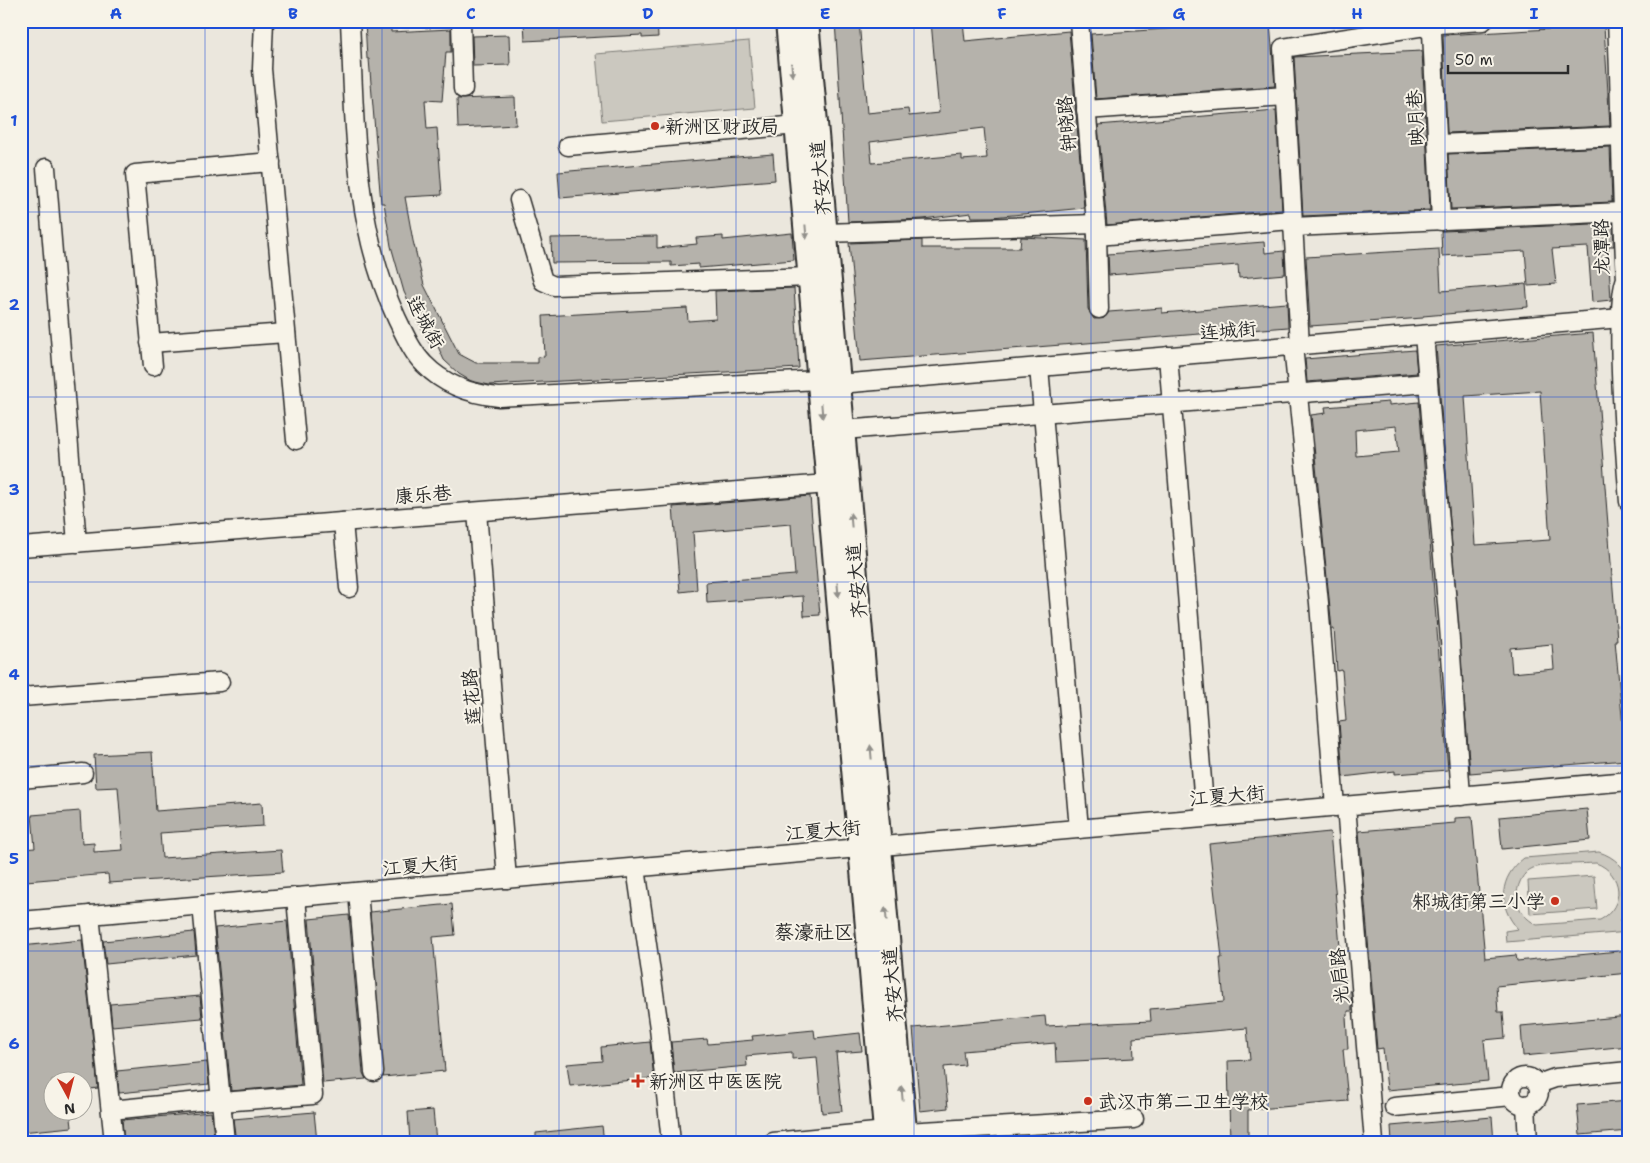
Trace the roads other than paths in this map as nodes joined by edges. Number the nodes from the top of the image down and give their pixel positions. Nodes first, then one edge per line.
1 (264, 21) edge
2 (350, 21) edge
3 (461, 21) edge
4 (787, 21) edge
5 (806, 21) edge
6 (1079, 21) edge
7 (1483, 21) edge
8 (1617, 21) edge
9 (1421, 24) edge
10 (463, 89) dead end
11 (1286, 96) junction
12 (1086, 110) junction
13 (797, 125) junction
14 (1622, 136) junction
15 (1438, 144) junction
16 (568, 146) dead end
17 (271, 162) junction
18 (46, 168) dead end
19 (519, 200) dead end
20 (1622, 212) junction
21 (1441, 221) junction
22 (1293, 224) junction
23 (1097, 230) junction
24 (825, 233) junction
25 (810, 277) junction
26 (1628, 279) edge
27 (1099, 309) dead end
28 (1621, 318) junction
29 (286, 333) junction
30 (1424, 335) junction
31 (150, 343) junction
32 (1297, 345) junction
33 (1168, 356) junction
34 (152, 366) dead end
35 (1039, 367) junction
36 (829, 382) junction
37 (1428, 383) junction
38 (1298, 393) junction
39 (1171, 403) junction
40 (1043, 414) junction
41 (843, 430) junction
42 (296, 440) dead end
43 (1627, 440) edge
44 (828, 484) junction
45 (1629, 502) edge
46 (477, 512) junction
47 (343, 522) junction
48 (77, 543) junction
49 (21, 547) edge
50 (348, 588) dead end
51 (220, 682) dead end
52 (21, 697) edge
53 (83, 773) dead end
54 (21, 779) edge
55 (1629, 781) edge
56 (1461, 796) junction
57 (1341, 806) junction
58 (1205, 818) junction
59 (1079, 829) junction
60 (870, 847) junction
61 (636, 868) junction
62 (506, 879) junction
63 (358, 892) junction
64 (296, 897) junction
65 (202, 905) junction
66 (90, 915) junction
67 (21, 921) edge
68 (1629, 1071) edge
69 (374, 1072) dead end
70 (1538, 1084) junction
71 (1519, 1100) junction
72 (221, 1101) junction
73 (1394, 1107) dead end
74 (111, 1110) junction
75 (1134, 1119) dead end
76 (896, 1137) edge
77 (114, 1142) edge
78 (224, 1142) edge
79 (671, 1142) edge
80 (773, 1142) edge
81 (1374, 1142) edge
82 (1528, 1142) edge

1 - 17 street
2 - 36 street, 连城街
3 - 10 street
4 -> 13 main road, 齐安大道
5 - 24 main road, 齐安大道
6 - 12 street, 钟晓路
7 - 9 street
8 - 14 street, 龙潭路
9 - 11 street, 光启路
9 - 15 street, 映月巷
11 - 12 street
11 - 22 street, 光启路
12 - 23 street, 钟晓路
13 - 16 street
13 -> 25 main road, 齐安大道
14 - 15 street
14 - 20 street, 龙潭路
15 - 21 street, 映月巷
17 - 29 street
17 - 31 street
18 - 48 street
19 - 25 street
20 - 21 street
20 - 26 street, 龙潭路
21 - 22 street
22 - 23 street
22 - 32 street, 光启路
23 - 24 street
23 - 27 street, 钟晓路
24 - 36 main road, 齐安大道
25 - 36 main road, 齐安大道
26 - 28 street, 龙潭路
28 - 30 street, 连城街
28 - 43 street, 龙潭路
29 - 31 street
29 - 42 street
30 - 32 street, 连城街
30 - 37 street
31 - 34 street
32 - 33 street, 连城街
32 - 38 street, 光启路
33 - 35 street, 连城街
33 - 39 street
35 - 36 street, 连城街
35 - 40 street
36 - 41 main road, 齐安大道
36 -> 44 main road, 齐安大道
37 - 38 street
37 - 56 street
38 - 39 street
38 - 57 street, 光启路
39 - 40 street
39 - 58 street
40 - 41 street
40 - 59 street
60 -> 41 main road, 齐安大道
43 - 45 street, 龙潭路
44 - 46 street, 康乐巷
44 -> 60 main road, 齐安大道
46 - 47 street, 康乐巷
46 - 62 street, 莲花路
47 - 48 street, 康乐巷
47 - 50 street
48 - 49 street, 康乐巷
51 - 52 street
53 - 54 street
55 - 56 street, 江夏大街
56 - 57 street, 江夏大街
57 - 58 street, 江夏大街
57 - 81 street, 光启路
58 - 59 street, 江夏大街
59 - 60 street, 江夏大街
60 - 61 street, 江夏大街
60 - 76 main road, 齐安大道
61 - 62 street, 江夏大街
61 - 79 street
62 - 63 street, 江夏大街
63 - 64 street, 江夏大街
63 - 69 street
64 - 65 street, 江夏大街
64 - 72 street
65 - 66 street, 江夏大街
65 - 72 street
66 - 67 street, 江夏大街
66 - 74 street
68 - 70 street
70 - 71 street
70 - 71 street
71 - 73 street
71 - 82 street
72 - 74 street
72 - 78 street
74 - 77 street
75 - 76 street
76 - 80 street

